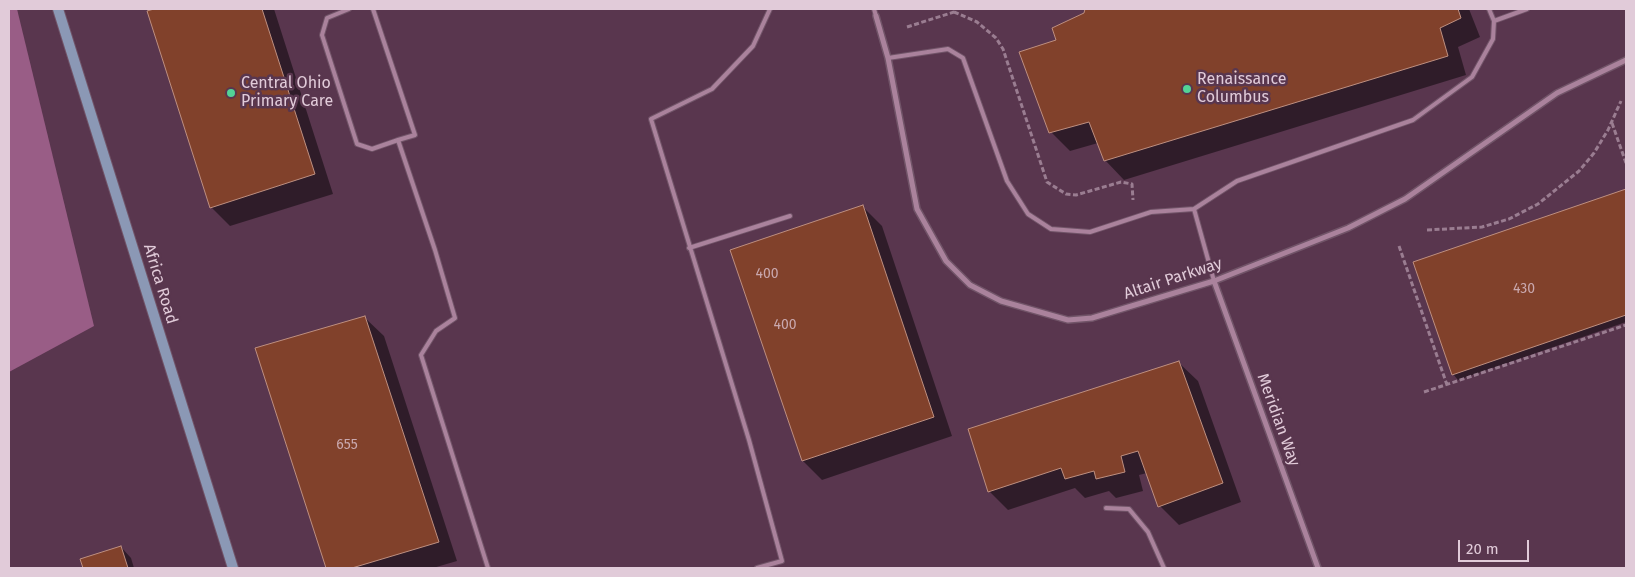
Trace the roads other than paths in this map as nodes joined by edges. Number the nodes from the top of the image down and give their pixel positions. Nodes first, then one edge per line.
1 (58, 9) edge
2 (349, 9) edge
3 (373, 9) edge
4 (770, 9) edge
5 (874, 9) edge
6 (1490, 9) edge
7 (1527, 9) edge
8 (876, 16) joint
9 (1494, 21) junction
10 (888, 58) junction
11 (1626, 60) edge
12 (398, 140) junction
13 (1194, 209) junction
14 (790, 216) dead end
15 (689, 248) junction
16 (1214, 281) junction
17 (1106, 508) dead end
18 (233, 568) edge
19 (488, 568) edge
20 (757, 568) edge
21 (1164, 568) edge
22 (1318, 568) edge

1 - 18 street, Africa Road
2 - 12 lane
3 - 12 lane
4 - 15 lane
5 - 8 lane
6 - 9 lane
7 - 9 lane
8 - 10 street, Altair Parkway
9 - 13 lane
10 - 13 lane
10 - 16 street, Altair Parkway
11 - 16 street, Altair Parkway
12 - 19 lane
13 - 16 lane
14 - 15 lane
15 - 20 lane
16 - 22 street, Meridian Way
17 - 21 lane

